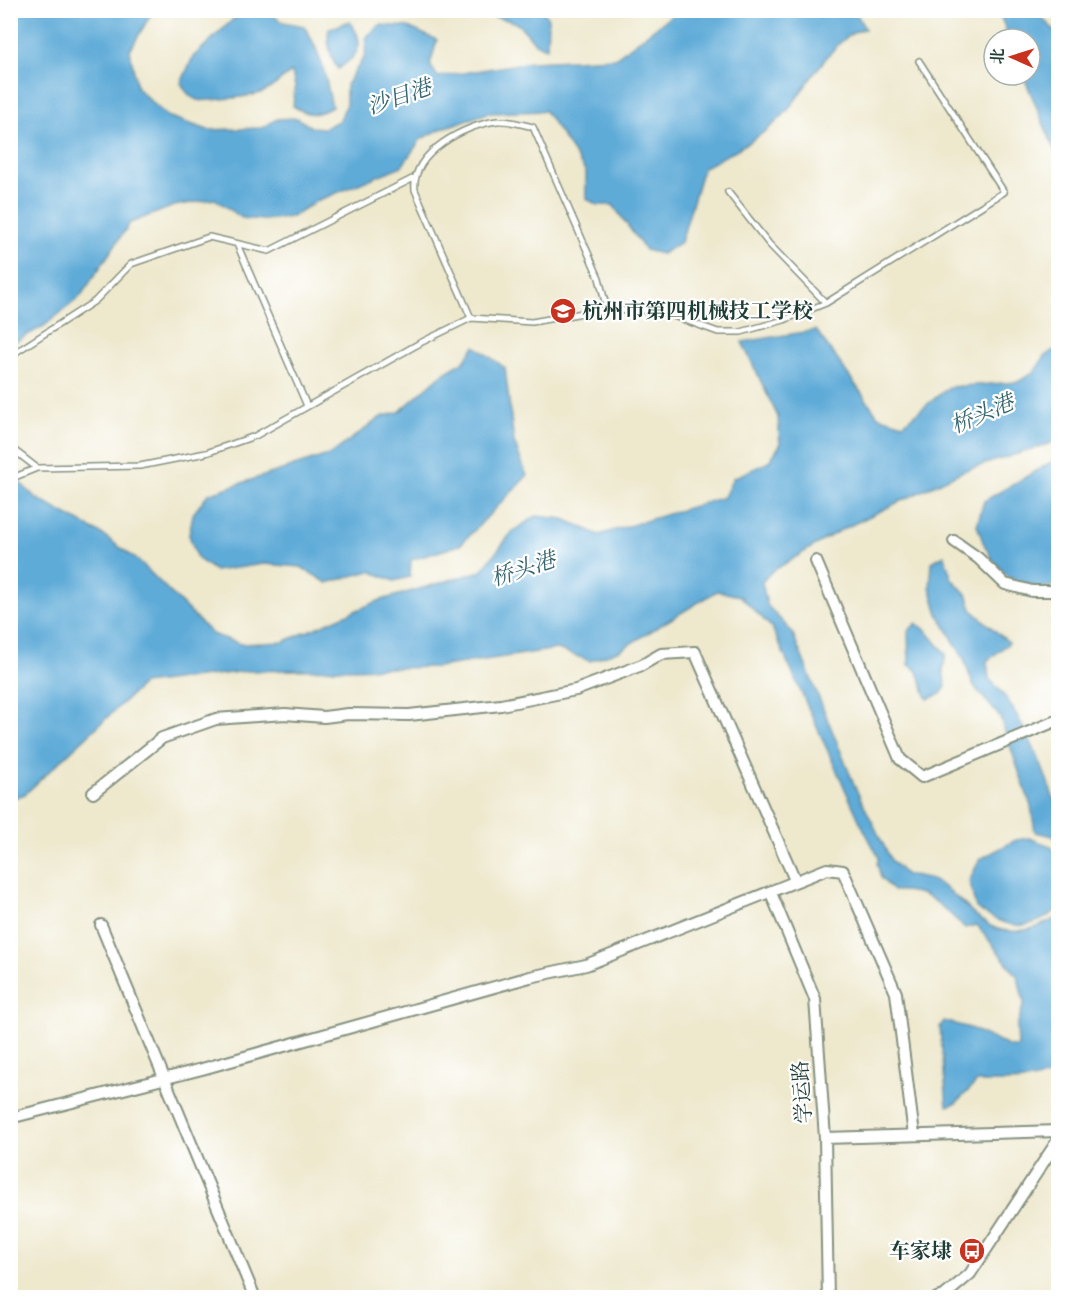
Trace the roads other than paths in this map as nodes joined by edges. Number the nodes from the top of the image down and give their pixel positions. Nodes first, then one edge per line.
1 (919, 61) dead end
2 (414, 178) junction
3 (728, 192) dead end
4 (237, 244) junction
5 (826, 303) junction
6 (607, 310) junction
7 (471, 318) junction
8 (10, 356) edge
9 (307, 406) junction
10 (10, 447) edge
11 (37, 468) junction
12 (10, 479) edge
13 (954, 541) dead end
14 (816, 561) dead end
15 (1059, 591) edge
16 (1059, 720) edge
17 (93, 793) dead end
18 (795, 880) junction
19 (771, 893) junction
20 (101, 925) dead end
21 (164, 1077) junction
22 (10, 1118) edge
23 (1059, 1131) edge
24 (914, 1135) junction
25 (825, 1138) junction
26 (1059, 1140) edge
27 (255, 1298) edge
28 (828, 1298) edge
29 (937, 1298) edge

1 - 5 lane
2 - 4 lane
2 - 6 lane
2 - 7 lane
3 - 5 lane
4 - 8 lane
4 - 9 lane
5 - 6 lane
6 - 7 lane
7 - 9 lane
9 - 11 lane
10 - 11 lane
11 - 12 lane
13 - 15 street
14 - 16 street
17 - 18 street
18 - 19 street
18 - 24 street
19 - 21 street
19 - 25 street, 学运路
20 - 21 street
21 - 22 street
21 - 27 street
23 - 24 street
24 - 25 street
25 - 28 street, 学运路
26 - 29 street

